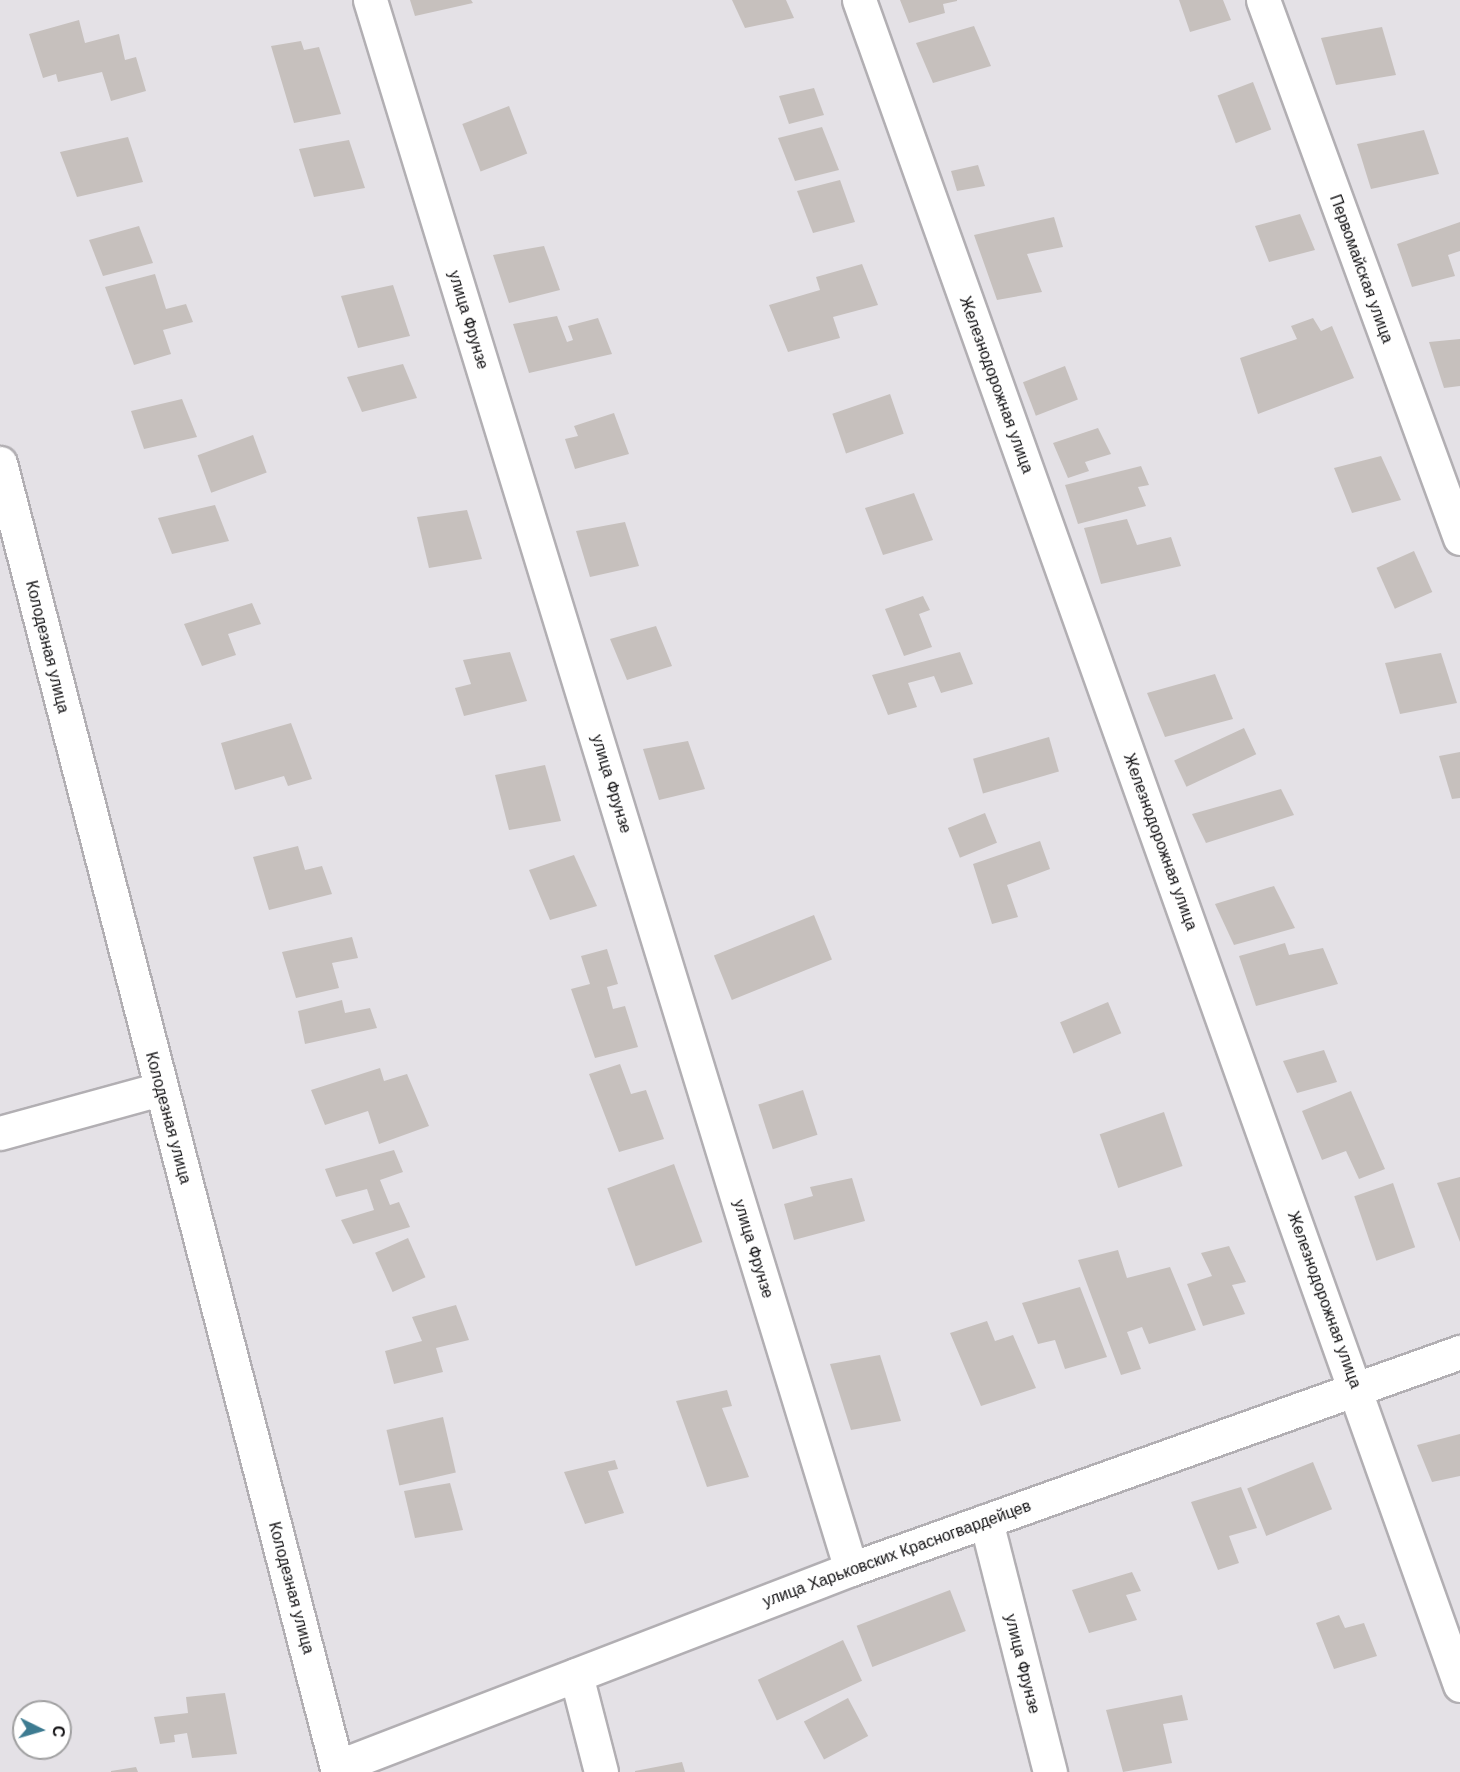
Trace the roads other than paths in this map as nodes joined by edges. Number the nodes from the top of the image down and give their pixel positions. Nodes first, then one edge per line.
1 (370, 0) edge
2 (859, 0) edge
3 (1263, 0) edge
4 (0, 463) edge
5 (1460, 538) edge
6 (160, 1089) junction
7 (0, 1133) edge
8 (1460, 1352) edge
9 (1355, 1388) junction
10 (986, 1521) junction
11 (851, 1569) junction
12 (576, 1675) junction
13 (1460, 1685) edge
14 (338, 1770) edge
15 (601, 1772) edge
16 (1050, 1772) edge

1 - 11 street, улица Фрунзе
2 - 9 street, Железнодорожная улица
3 - 5 street, Первомайская улица
4 - 6 street, Колодезная улица
6 - 7 street
6 - 14 street, Колодезная улица
8 - 9 street, улица Харьковских Красногвардейцев
9 - 10 street, улица Харьковских Красногвардейцев
9 - 13 street, Железнодорожная улица
10 - 11 street, улица Харьковских Красногвардейцев
10 - 16 street, улица Фрунзе
11 - 12 street, улица Харьковских Красногвардейцев
12 - 14 street, улица Харьковских Красногвардейцев
12 - 15 street

